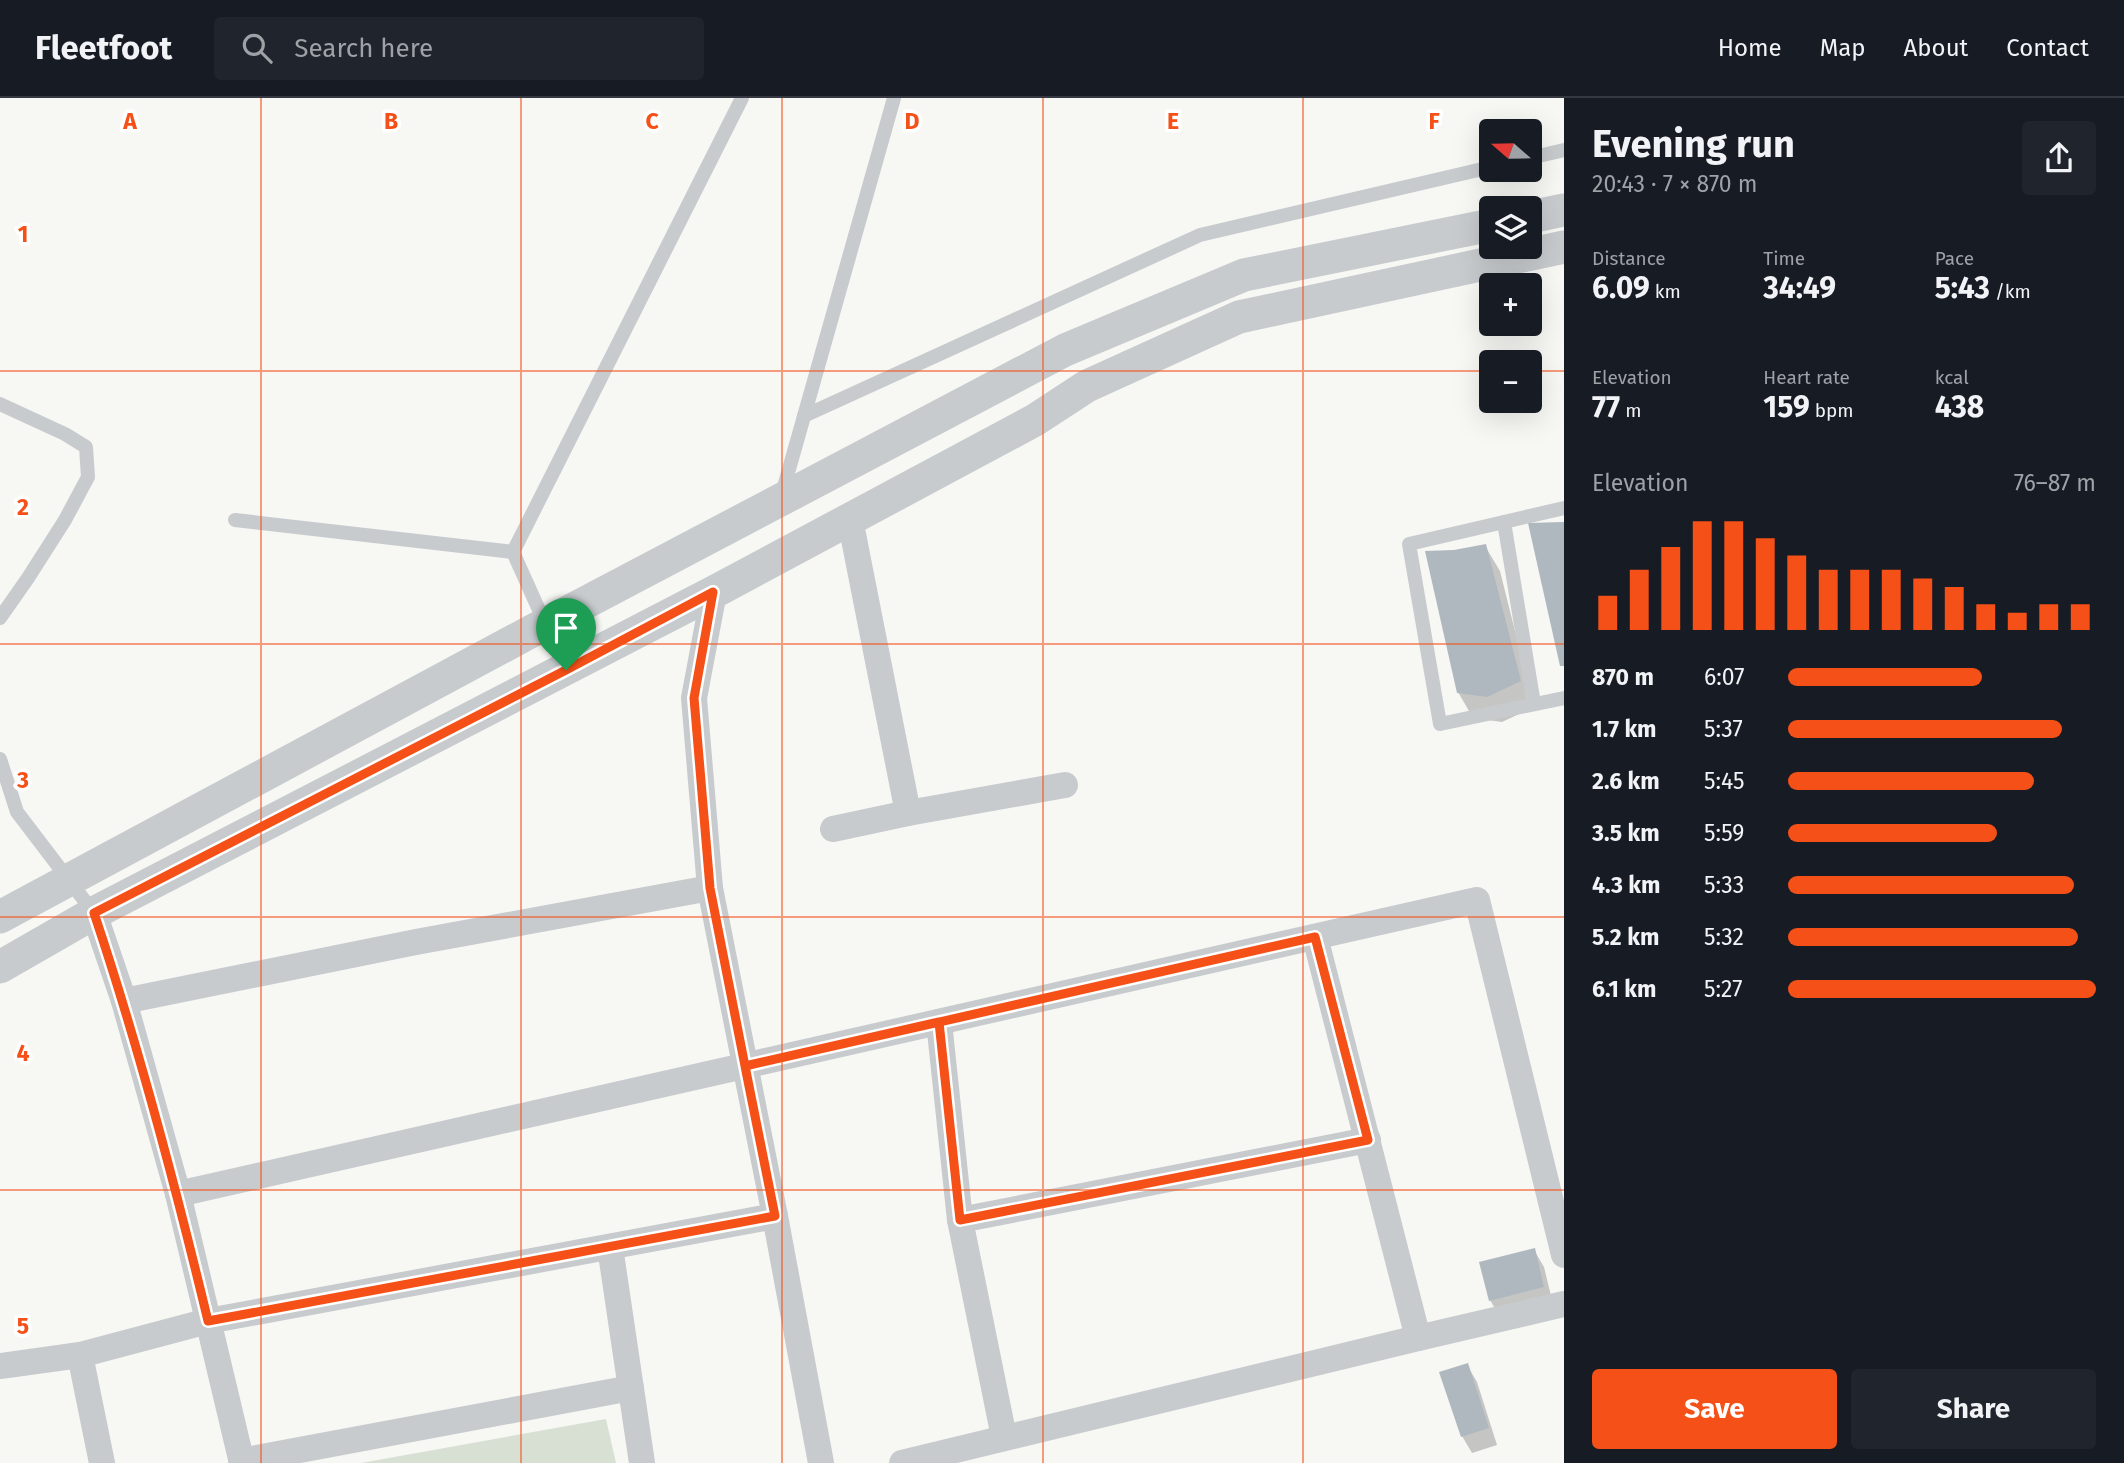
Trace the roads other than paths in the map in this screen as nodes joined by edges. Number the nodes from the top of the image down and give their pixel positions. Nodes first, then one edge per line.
1 (742, 98) edge
2 (894, 98) edge
3 (1564, 150) edge
4 (1542, 155) edge
5 (1479, 170) edge
6 (1564, 210) edge
7 (1542, 215) edge
8 (1479, 227) edge
9 (1564, 247) edge
10 (0, 404) edge
11 (804, 416) junction
12 (780, 500) junction
13 (1564, 508) edge
14 (850, 519) junction
15 (235, 520) dead end
16 (1504, 522) junction
17 (513, 552) junction
18 (713, 592) junction
19 (0, 618) edge
20 (545, 624) junction
21 (566, 670) junction
22 (1564, 698) edge
23 (1534, 704) junction
24 (0, 759) edge
25 (1065, 785) dead end
26 (908, 813) junction
27 (833, 829) dead end
28 (70, 881) junction
29 (710, 888) junction
30 (94, 913) junction
31 (0, 917) edge
32 (1315, 937) junction
33 (0, 967) edge
34 (124, 1001) junction
35 (939, 1022) junction
36 (745, 1066) junction
37 (1368, 1140) junction
38 (178, 1194) junction
39 (775, 1216) junction
40 (960, 1220) junction
41 (610, 1247) junction
42 (1564, 1255) edge
43 (1564, 1304) edge
44 (208, 1321) junction
45 (1418, 1338) junction
46 (80, 1355) junction
47 (0, 1366) edge
48 (631, 1388) junction
49 (1004, 1437) junction
50 (242, 1462) edge
51 (102, 1463) edge
52 (642, 1463) edge
53 (821, 1463) edge
54 (902, 1463) edge

1 - 17 lane
2 - 11 lane
3 - 4 lane
5 - 11 lane
6 - 7 street
8 - 12 street
9 - 14 street
10 - 19 lane
11 - 12 lane
12 - 20 street
13 - 16 lane
14 - 18 street
14 - 26 street
15 - 17 lane
16 - 23 lane
16 - 23 lane
17 - 20 lane
18 - 21 street
18 - 29 street
20 - 21 lane
20 - 28 street
21 - 30 street
22 - 23 lane
24 - 28 lane
25 - 26 street
26 - 27 street
28 - 30 lane
28 - 31 street
29 - 34 street
29 - 36 street
30 - 33 street
30 - 34 street
32 - 35 street
32 - 37 street
32 - 42 street
34 - 38 street
35 - 36 street
35 - 40 street
36 - 38 street
36 - 39 street
37 - 40 street
37 - 45 street
38 - 44 street
39 - 41 street
39 - 53 street
40 - 49 street
41 - 44 street
41 - 48 street
43 - 45 street
44 - 46 street
44 - 50 street
45 - 49 street
46 - 47 street
46 - 51 street
48 - 50 street
48 - 52 street
49 - 54 street

